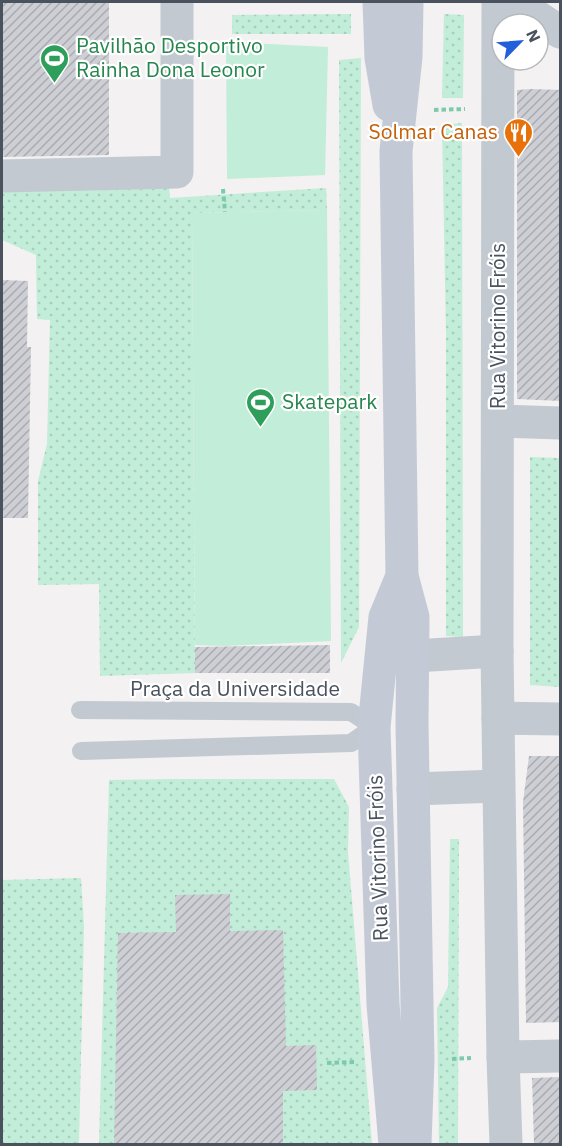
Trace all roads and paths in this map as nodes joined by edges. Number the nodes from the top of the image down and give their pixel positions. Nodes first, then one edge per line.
1 (177, 2) edge
2 (379, 2) edge
3 (407, 2) edge
4 (498, 2) edge
5 (515, 2) edge
6 (561, 32) edge
7 (469, 109) dead end
8 (432, 110) dead end
9 (396, 151) junction
10 (2, 176) edge
11 (224, 189) dead end
12 (225, 212) dead end
13 (498, 421) junction
14 (561, 423) edge
15 (402, 576) junction
16 (497, 651) junction
17 (414, 656) junction
18 (80, 710) dead end
19 (498, 718) junction
20 (561, 719) edge
21 (412, 724) junction
22 (374, 728) junction
23 (81, 751) dead end
24 (498, 786) junction
25 (413, 789) junction
26 (561, 1056) edge
27 (492, 1057) junction
28 (450, 1059) dead end
29 (358, 1062) dead end
30 (327, 1063) dead end
31 (395, 1144) edge
32 (415, 1144) edge
33 (506, 1144) edge

1 - 10 street
2 - 9 main road, Rua Vitorino Fróis
3 - 9 main road, Rua Vitorino Fróis
4 - 13 street, Rua Vitorino Fróis
5 - 6 street
7 - 8 path
9 - 15 main road, Rua Vitorino Fróis
11 - 12 path
13 - 14 street
13 - 16 street, Rua Vitorino Fróis
15 - 17 main road, Rua Vitorino Fróis
15 - 22 main road, Rua Vitorino Fróis
16 - 17 street
16 - 19 street, Rua Vitorino Fróis
17 - 21 main road, Rua Vitorino Fróis
18 - 22 lane, Praça da Universidade
19 - 20 street
19 - 24 street, Rua Vitorino Fróis
21 - 22 main road
21 - 25 main road, Rua Vitorino Fróis
22 - 23 lane
22 - 31 main road, Rua Vitorino Fróis
24 - 25 street, Rua Vitorino Fróis
24 - 27 street, Rua Vitorino Fróis
25 - 32 main road, Rua Vitorino Fróis
26 - 27 street
27 - 28 path
27 - 33 street, Rua Vitorino Fróis
29 - 30 path

